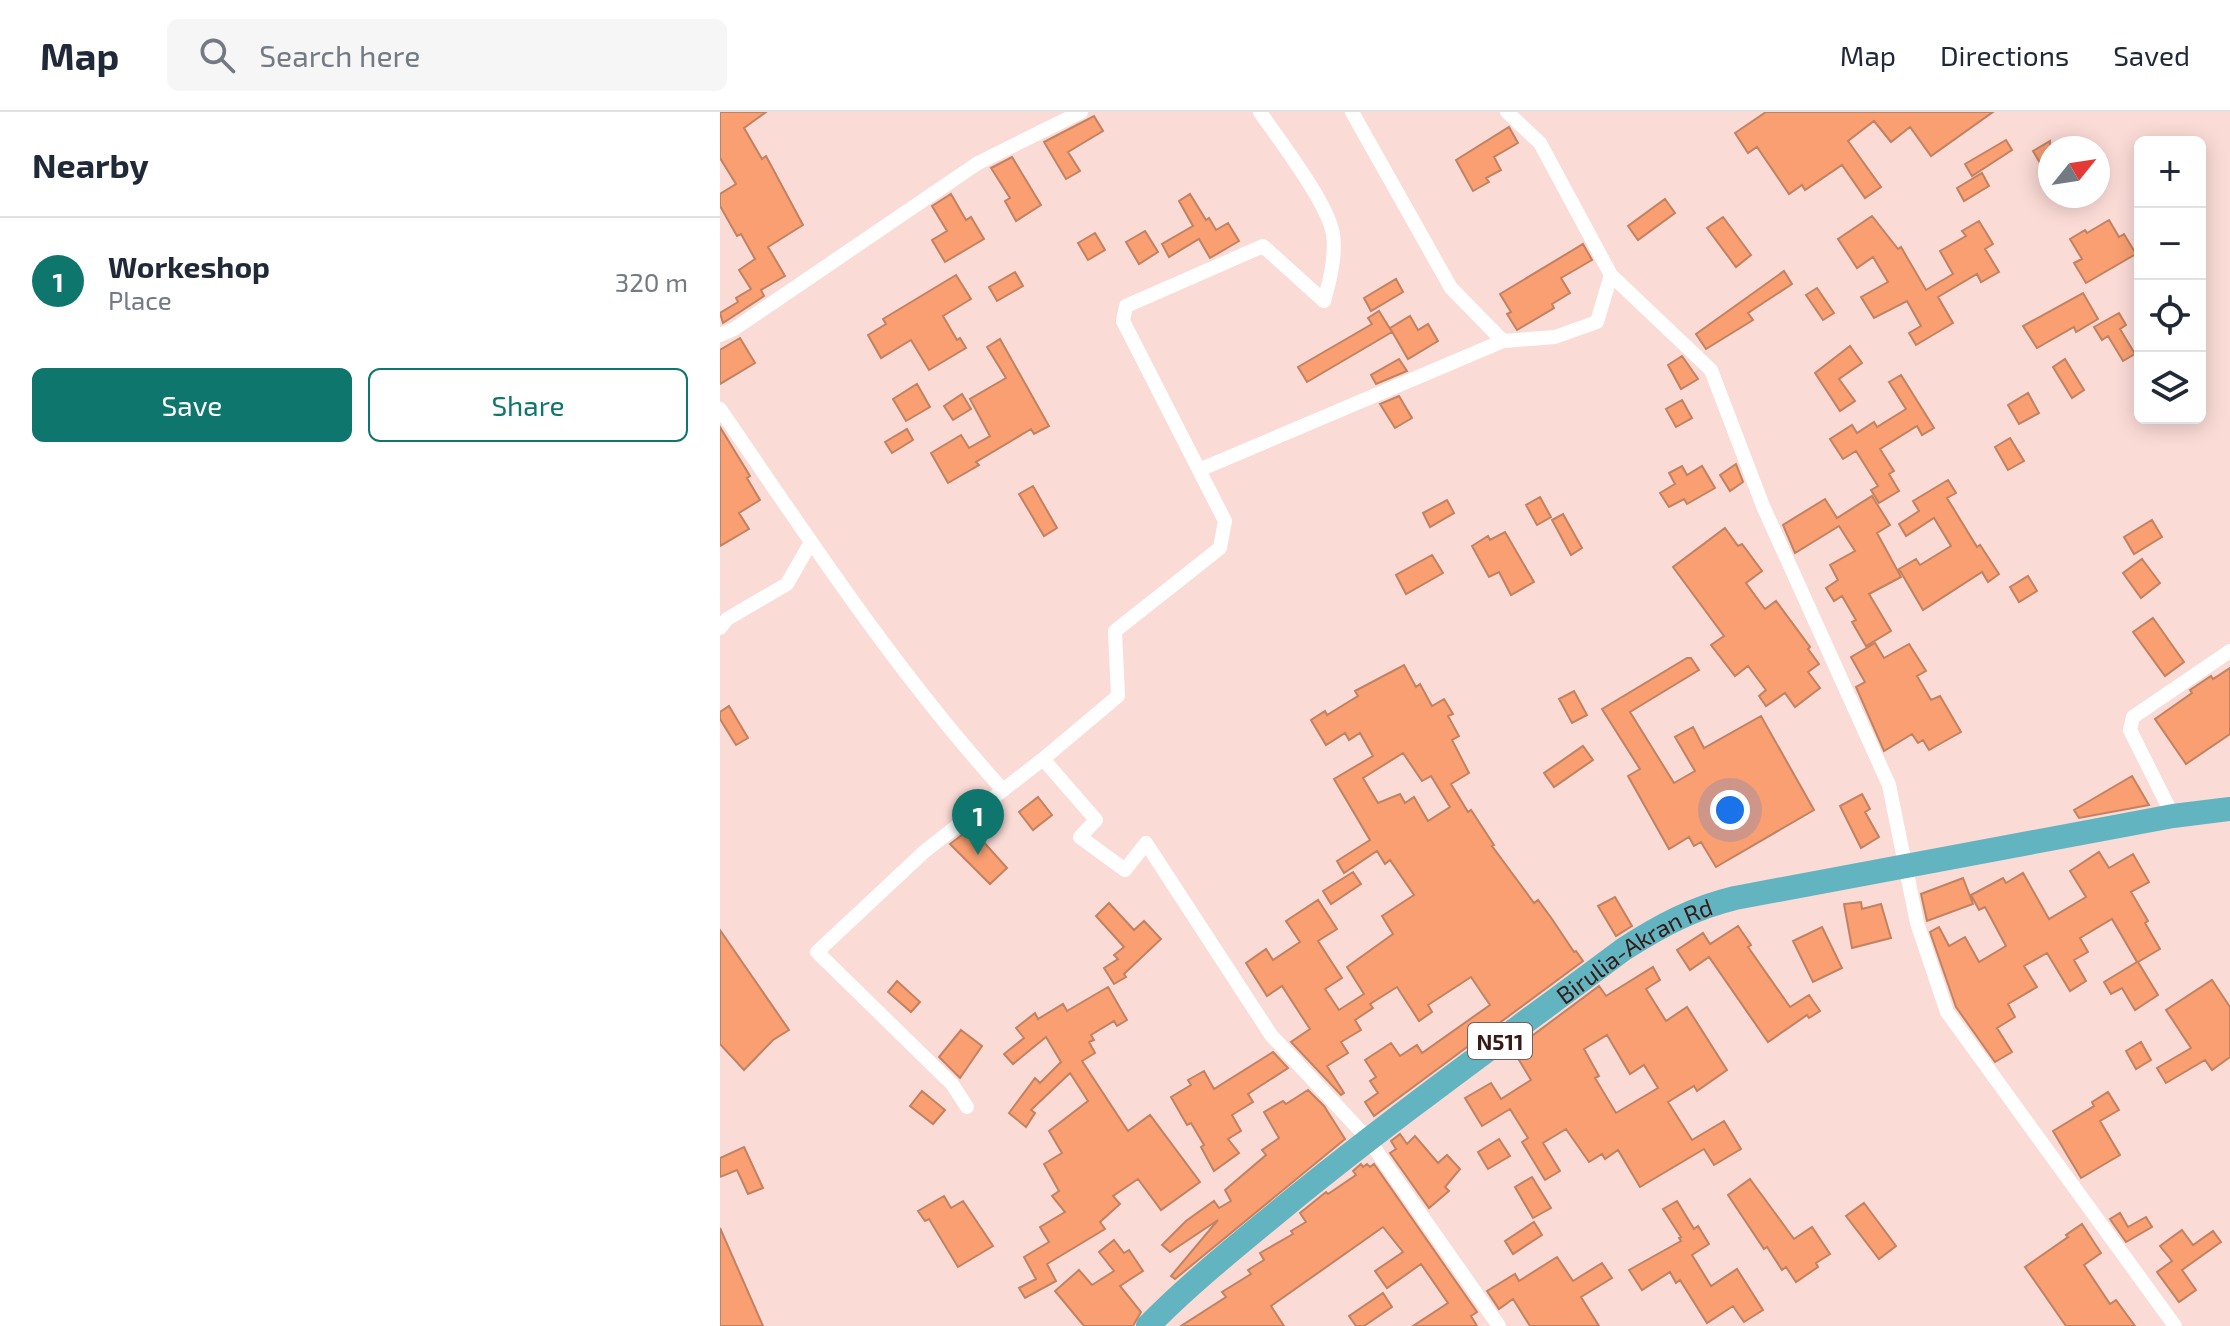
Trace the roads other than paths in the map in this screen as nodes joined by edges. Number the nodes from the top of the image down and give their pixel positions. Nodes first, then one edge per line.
1 (1081, 112) edge
2 (1260, 112) edge
3 (1352, 112) edge
4 (1507, 112) edge
5 (1611, 275) junction
6 (720, 335) edge
7 (1503, 341) junction
8 (720, 409) edge
9 (1199, 470) junction
10 (811, 542) junction
11 (720, 628) edge
12 (2230, 651) edge
13 (1043, 759) junction
14 (1003, 790) junction
15 (2230, 809) edge
16 (2173, 816) junction
17 (1907, 867) junction
18 (967, 1107) dead end
19 (1368, 1139) junction
20 (1148, 1326) edge
21 (1499, 1326) edge
22 (2175, 1326) edge

1 - 6 street
2 - 9 street
3 - 7 street
4 - 5 street
5 - 7 street
5 - 17 street
7 - 9 street
8 - 10 street
9 - 13 street
10 - 11 street
10 - 14 street
12 - 16 street
13 - 14 street
13 - 19 street
14 - 18 street
15 - 16 highway, Birulia-Akran Rd / N511
16 - 17 highway, Birulia-Akran Rd / N511
17 - 19 highway, Birulia-Akran Rd / N511
17 - 22 street
19 - 20 highway, Birulia-Akran Rd / N511
19 - 21 street

